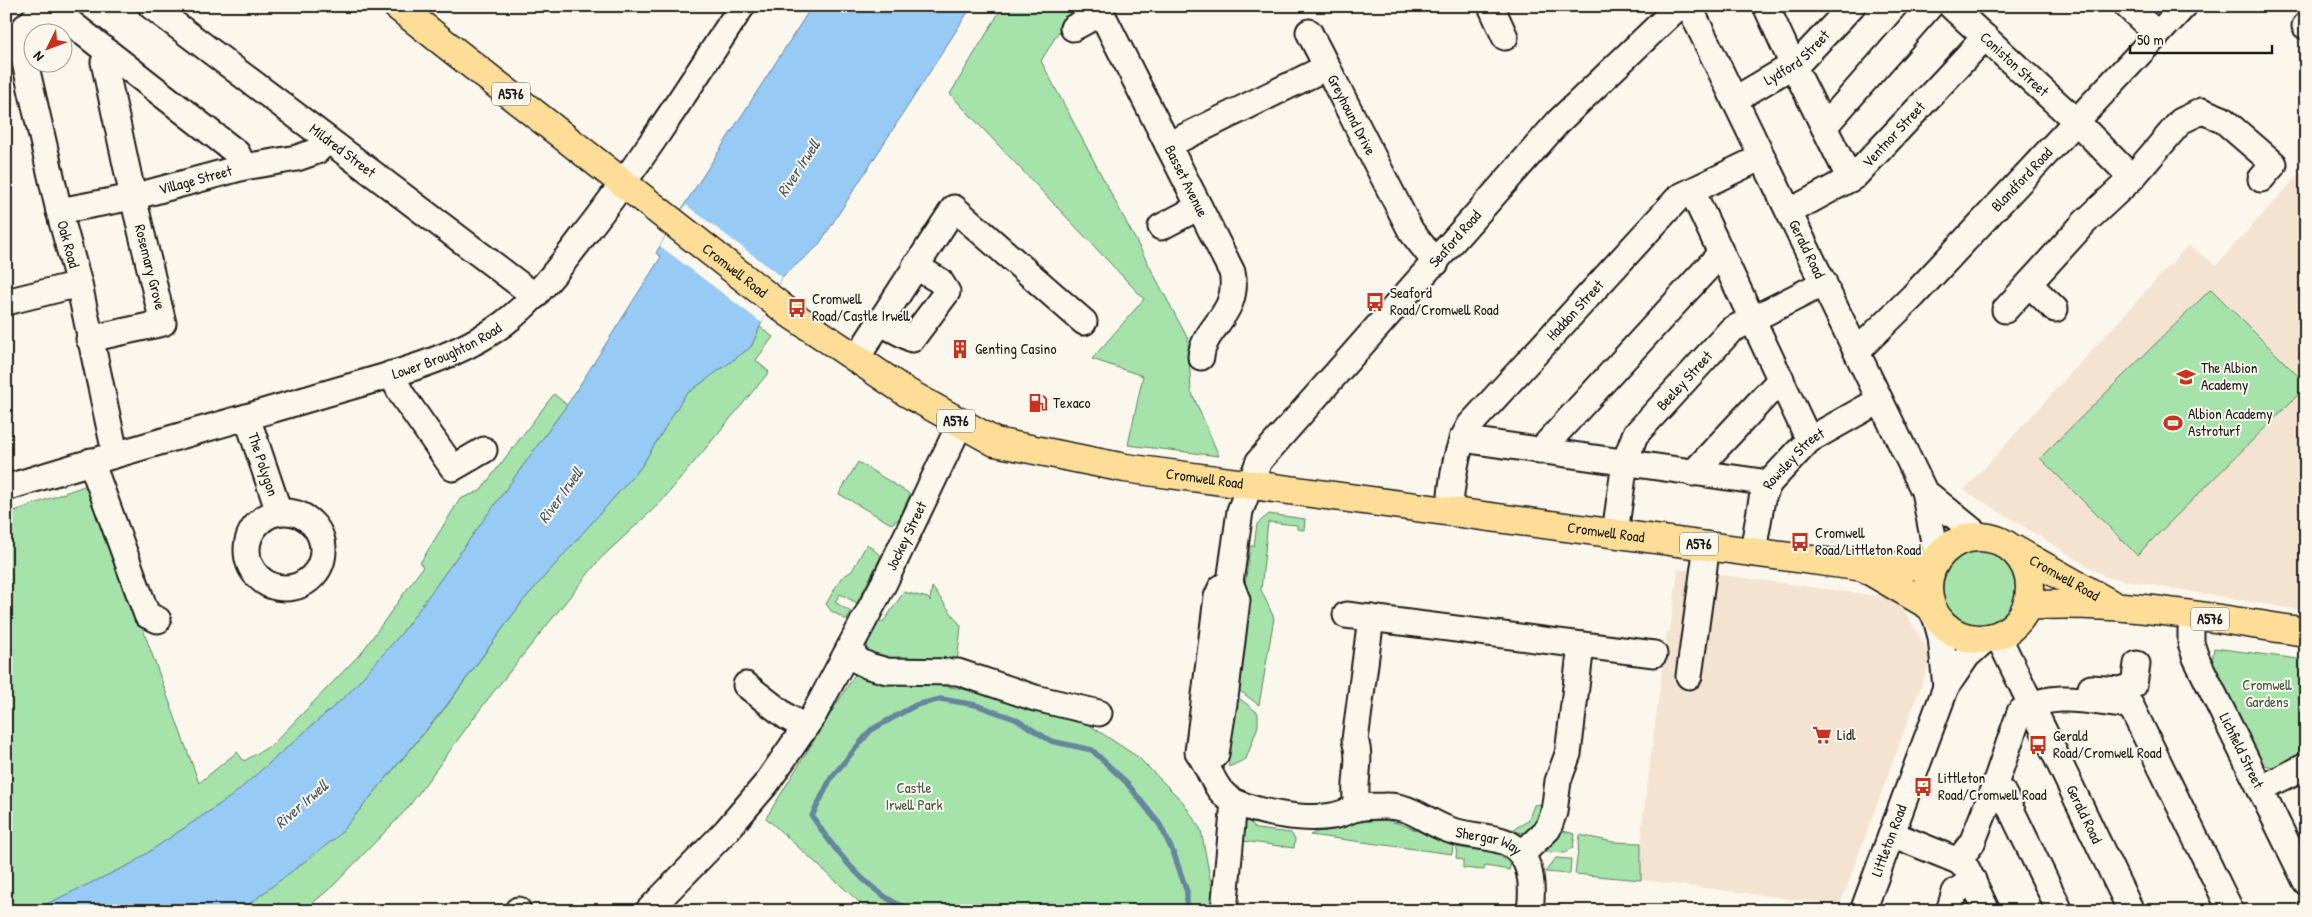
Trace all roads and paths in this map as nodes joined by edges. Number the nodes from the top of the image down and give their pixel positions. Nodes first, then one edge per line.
1 (49, 6) edge
2 (151, 6) edge
3 (742, 6) edge
4 (1679, 6) edge
5 (1689, 6) edge
6 (1852, 6) edge
7 (1930, 6) edge
8 (1951, 6) edge
9 (2127, 6) edge
10 (2184, 6) edge
11 (1492, 7) edge
12 (1768, 7) edge
13 (1100, 10) edge
14 (413, 11) edge
15 (1073, 28) dead end
16 (1309, 32) dead end
17 (2158, 34) junction
18 (1506, 37) dead end
19 (1985, 37) junction
20 (12, 41) edge
21 (108, 54) junction
22 (1793, 65) junction
23 (1327, 67) junction
24 (1734, 100) junction
25 (2077, 122) junction
26 (1824, 127) junction
27 (328, 140) junction
28 (1168, 145) junction
29 (1762, 157) junction
30 (244, 167) junction
31 (2132, 178) junction
32 (1850, 179) junction
33 (2261, 179) dead end
34 (625, 183) junction
35 (1692, 191) junction
36 (133, 197) junction
37 (1199, 207) junction
38 (59, 211) junction
39 (1789, 212) junction
40 (1161, 227) dead end
41 (1722, 253) junction
42 (1436, 263) junction
43 (916, 266) junction
44 (1824, 283) junction
45 (79, 284) junction
46 (2029, 284) junction
47 (535, 296) junction
48 (6, 302) edge
49 (2055, 309) dead end
50 (2005, 310) dead end
51 (1752, 319) junction
52 (879, 322) junction
53 (1084, 322) dead end
54 (89, 339) junction
55 (1857, 352) junction
56 (1201, 356) dead end
57 (856, 359) junction
58 (390, 374) junction
59 (1781, 379) junction
60 (1880, 400) junction
61 (247, 417) junction
62 (960, 424) junction
63 (1462, 439) junction
64 (1809, 440) junction
65 (484, 450) dead end
66 (1540, 451) junction
67 (116, 453) junction
68 (91, 461) junction
69 (1625, 462) junction
70 (1693, 473) junction
71 (1769, 483) junction
72 (1249, 485) junction
73 (6, 488) edge
74 (1924, 491) junction
75 (1449, 511) junction
76 (279, 512) dead end
77 (1615, 533) junction
78 (1980, 536) junction
79 (1707, 545) junction
80 (2012, 549) junction
81 (1753, 551) junction
82 (1936, 559) junction
83 (1864, 568) junction
84 (2115, 605) junction
85 (2027, 606) junction
86 (1932, 611) junction
87 (1346, 615) dead end
88 (2191, 616) junction
89 (1371, 618) junction
90 (158, 620) dead end
91 (2306, 632) edge
92 (1993, 637) junction
93 (1581, 644) junction
94 (850, 647) junction
95 (1654, 654) dead end
96 (2137, 664) dead end
97 (1690, 676) dead end
98 (746, 685) dead end
99 (1946, 687) junction
100 (2026, 694) junction
101 (1099, 713) dead end
102 (805, 727) junction
103 (2306, 766) edge
104 (2260, 789) junction
105 (1993, 790) junction
106 (1234, 802) junction
107 (1358, 808) junction
108 (1892, 834) junction
109 (2299, 850) edge
110 (1522, 854) junction
111 (1965, 870) junction
112 (2306, 882) edge
113 (648, 911) edge
114 (1224, 911) edge
115 (1530, 911) edge
116 (1863, 911) edge
117 (1948, 911) edge
118 (1988, 911) edge
119 (2060, 911) edge
120 (2131, 911) edge
121 (2231, 911) edge

1 - 20 street
1 - 21 street
2 - 27 street, Mildred Street
3 - 34 street, Lower Broughton Road
4 - 42 street, Seaford Road
5 - 24 street, Gerald Road
6 - 22 street, Lydford Street
7 - 26 street
8 - 19 street, Coniston Street
9 - 17 street
10 - 17 street, Blandford Road
11 - 18 street
12 - 22 street
13 - 15 street
13 - 28 street, Basset Avenue
14 - 34 highway, A576
16 - 23 street
17 - 25 street, Blandford Road
19 - 25 street, Coniston Street
19 - 32 street, Ventnor Street
20 - 38 street, Oak Road
21 - 30 street
21 - 36 street
22 - 24 street, Lydford Street
22 - 26 street
23 - 28 street, Greyhound Drive
23 - 42 street, Greyhound Drive
24 - 29 street, Gerald Road
25 - 31 street, Coniston Street
25 - 55 street, Blandford Road
26 - 32 street
27 - 30 street, Village Street
27 - 47 street, Mildred Street
28 - 37 street, Basset Avenue
29 - 35 street, Haddon Street
29 - 39 street, Gerald Road
30 - 36 street, Village Street
31 - 33 street
31 - 46 street
32 - 39 street, Ventnor Street
34 - 47 street, Lower Broughton Road
34 - 57 highway, Cromwell Road / A576
35 - 41 street
35 - 63 street, Haddon Street
36 - 38 street, Village Street
36 - 54 street, Rosemary Grove
37 - 40 street
37 - 56 street, Basset Avenue
38 - 45 street, Oak Road
39 - 44 street, Gerald Road
41 - 51 street
41 - 66 street
42 - 72 street, Seaford Road
43 - 52 street
43 - 52 street
43 - 53 street
44 - 51 street, Beeley Street
44 - 55 street, Gerald Road
45 - 48 street
45 - 54 street, Oak Road
46 - 49 street
46 - 50 street
47 - 58 street, Lower Broughton Road
51 - 59 street
51 - 69 street, Beeley Street
52 - 57 street
54 - 67 street, Oak Road
55 - 60 street, Gerald Road
57 - 62 highway, Cromwell Road / A576
58 - 61 street, Lower Broughton Road
58 - 65 street
59 - 64 street
59 - 70 street
60 - 64 street, Rowsley Street
60 - 74 street, Gerald Road
61 - 67 street, Lower Broughton Road
61 - 76 street, The Polygon
62 - 72 highway, Cromwell Road / A576
62 - 94 street, Jockey Street
63 - 66 street
63 - 75 street, Haddon Street
64 - 71 street, Rowsley Street
66 - 69 street
67 - 68 street, Lower Broughton Road
68 - 73 street, Lower Broughton Road
68 - 90 street
69 - 70 street
69 - 77 street, Beeley Street
70 - 71 street
71 - 81 street, Rowsley Street
72 - 75 highway, Cromwell Road / A576
72 - 106 street, Seaford Road
74 - 78 street, Gerald Road
74 - 82 street, Gerald Road
75 - 77 highway, Cromwell Road / A576
77 - 79 highway, Cromwell Road / A576
78 - 80 highway, A576
78 - 82 highway, A576
79 - 81 highway, Cromwell Road / A576
79 - 97 street
80 - 84 highway, Cromwell Road / A576
80 - 85 highway
81 - 83 highway, Cromwell Road / A576
82 - 83 highway, Cromwell Road / A576
82 - 86 highway
83 - 86 highway, Cromwell Road / A576
84 - 85 highway, Cromwell Road / A576
84 - 88 highway, Cromwell Road / A576
85 - 92 highway
86 - 92 highway, A576
86 - 99 street, Littleton Road
87 - 89 street
88 - 91 highway, Cromwell Road / A576
88 - 104 street, Lichfield Street
89 - 93 street
89 - 107 street
92 - 99 street, Littleton Road
92 - 100 street, Gerald Road
93 - 95 street
93 - 110 street
94 - 101 street
94 - 102 street, Jockey Street
96 - 100 street
98 - 102 street
99 - 108 street, Littleton Road
100 - 105 street
100 - 120 street, Gerald Road
100 - 121 street
102 - 113 street, Jockey Street
103 - 104 street
104 - 109 street, Lichfield Street
105 - 111 street
105 - 119 street
106 - 107 street, Shergar Way
106 - 114 street
107 - 110 street, Shergar Way
108 - 111 street
108 - 116 street, Littleton Road
109 - 112 street, Lichfield Street
110 - 115 street, Shergar Way
111 - 117 street
111 - 118 street

